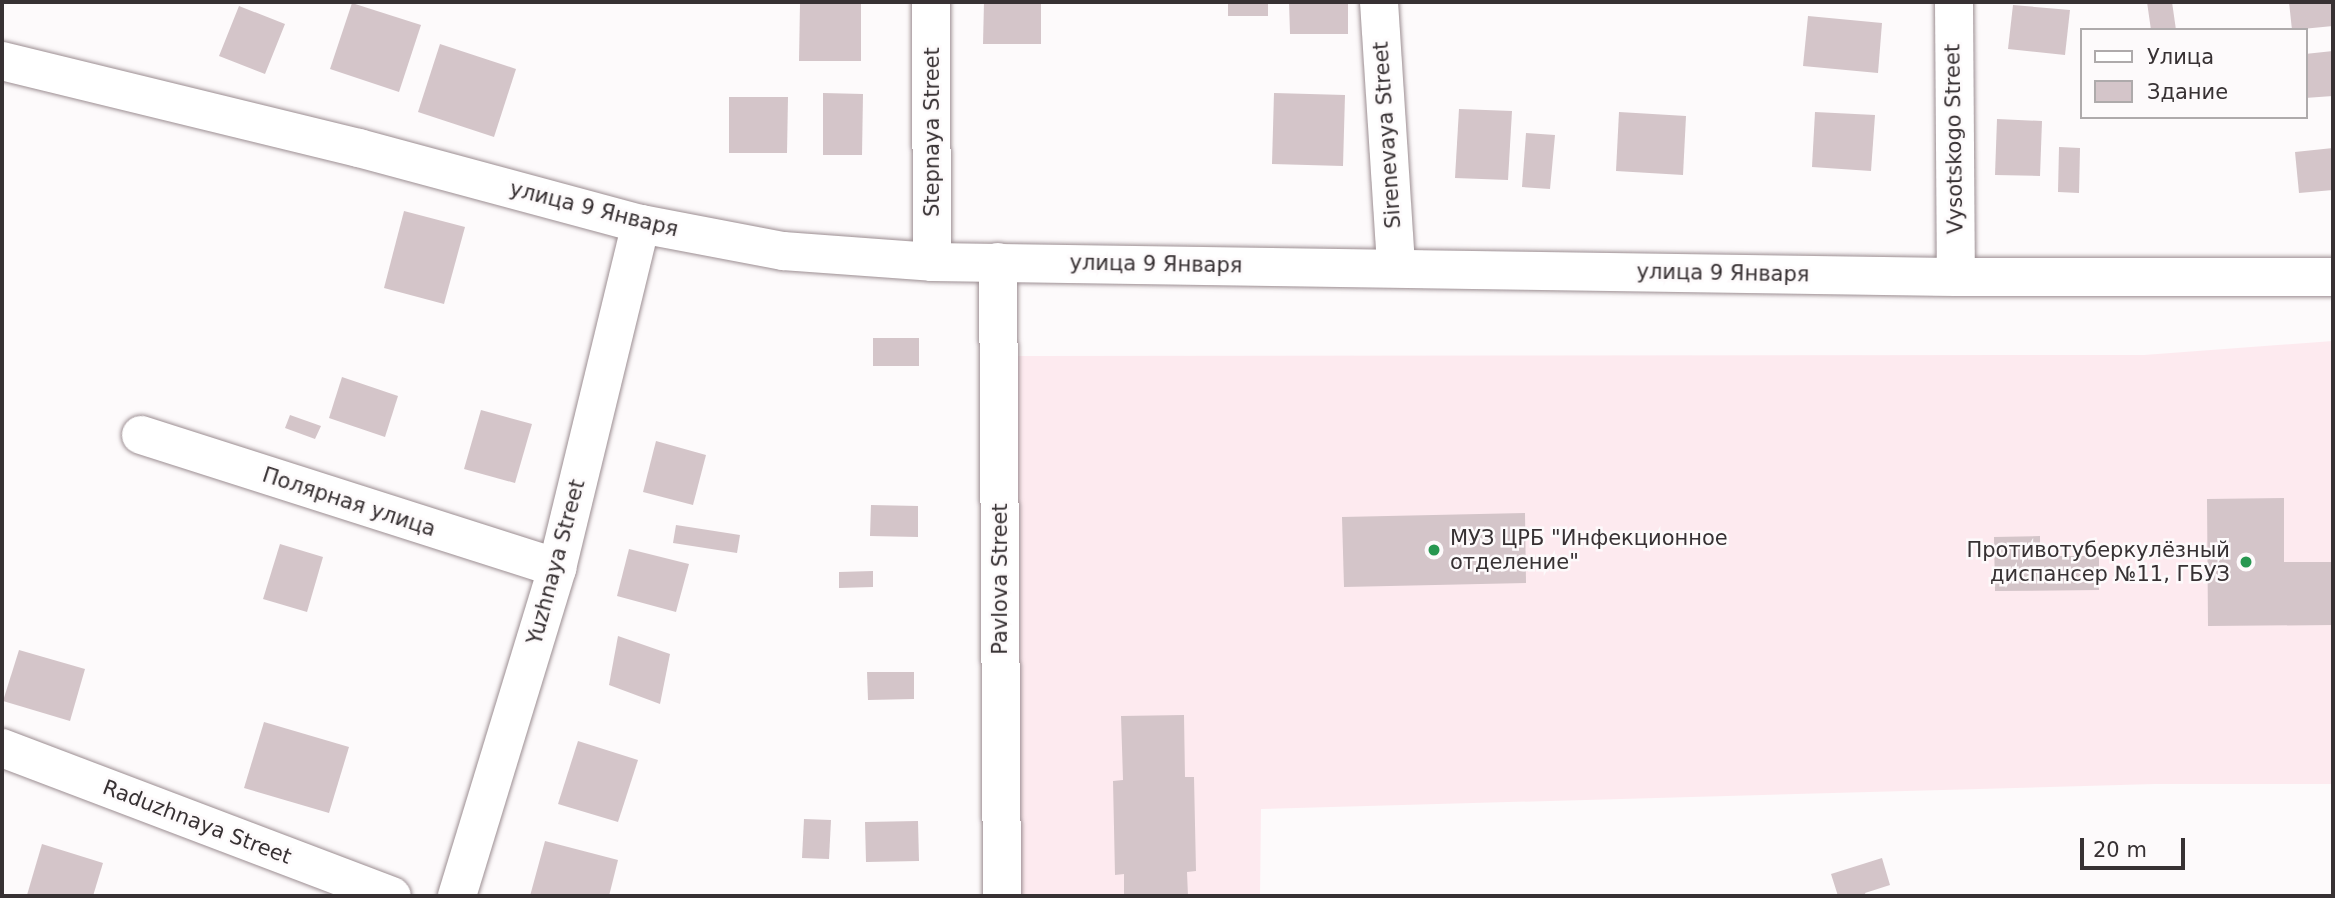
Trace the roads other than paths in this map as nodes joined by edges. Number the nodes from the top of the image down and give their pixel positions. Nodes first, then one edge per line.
1 (931, 2) edge
2 (1379, 2) edge
3 (1954, 2) edge
4 (2, 61) edge
5 (641, 224) junction
6 (932, 262) junction
7 (998, 262) junction
8 (1396, 267) junction
9 (1956, 277) junction
10 (2333, 277) edge
11 (141, 435) dead end
12 (557, 568) junction
13 (2, 748) edge
14 (392, 896) edge
15 (457, 896) edge
16 (1002, 896) edge

1 - 6 street, Stepnaya Street
2 - 8 street, Sirenevaya Street
3 - 9 street, Vysotskogo Street
4 - 5 street, улица 9 Января
5 - 6 street, улица 9 Января
5 - 12 street, Yuzhnaya Street
6 - 7 street, улица 9 Января
7 - 8 street, улица 9 Января
7 - 16 street, Pavlova Street
8 - 9 street, улица 9 Января
9 - 10 street, улица 9 Января
11 - 12 street, Полярная улица
12 - 15 street, Yuzhnaya Street
13 - 14 street, Raduzhnaya Street

